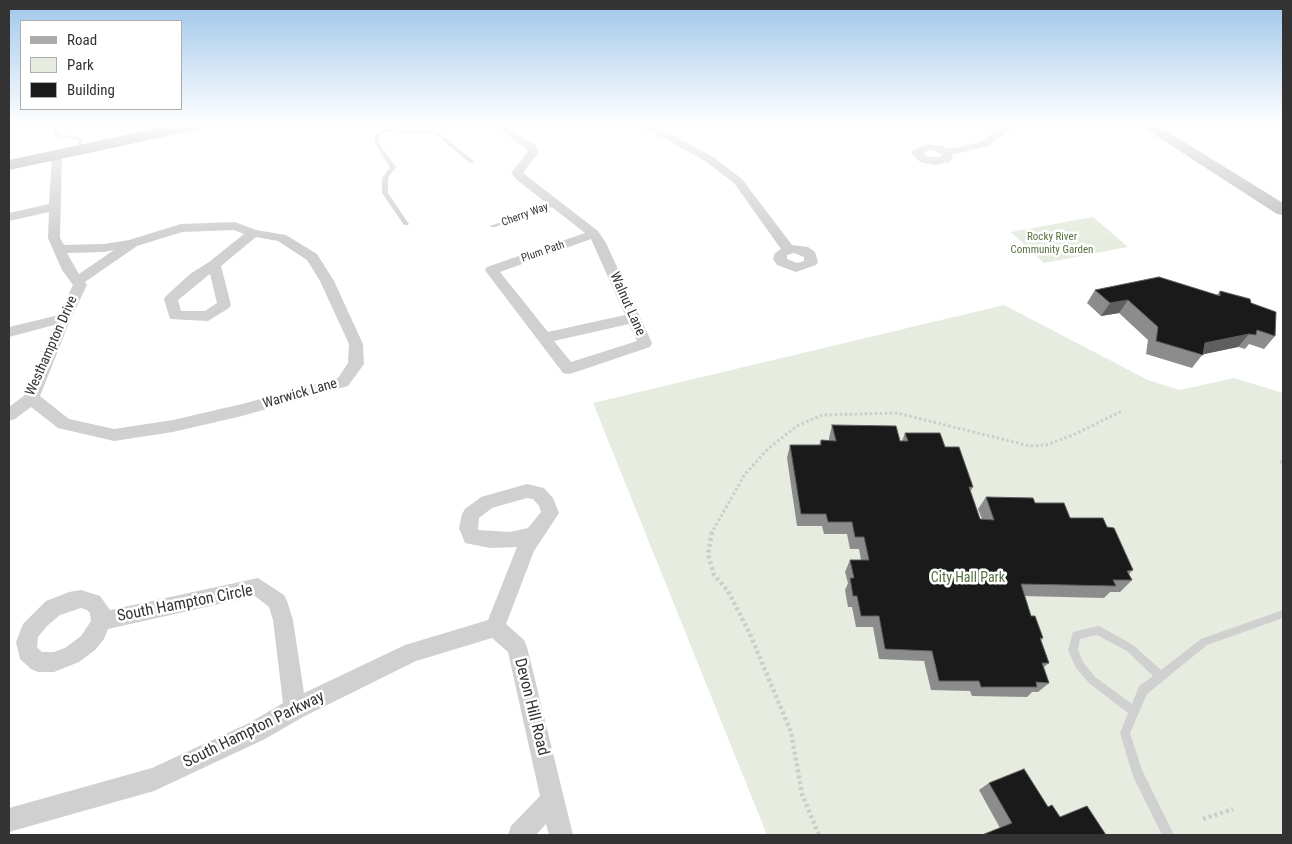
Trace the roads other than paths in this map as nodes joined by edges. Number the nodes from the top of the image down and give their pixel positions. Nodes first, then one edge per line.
1 (57, 163) edge
2 (390, 163) edge
3 (524, 163) edge
4 (715, 163) edge
5 (1209, 163) edge
6 (556, 204) junction
7 (54, 207) junction
8 (1283, 209) edge
9 (9, 217) edge
10 (406, 224) dead end
11 (493, 226) dead end
12 (253, 233) junction
13 (594, 234) junction
14 (132, 242) junction
15 (59, 249) junction
16 (788, 249) dead end
17 (214, 265) dead end
18 (492, 270) joint
19 (78, 281) junction
20 (64, 318) junction
21 (634, 318) junction
22 (9, 332) edge
23 (544, 338) junction
24 (31, 398) junction
25 (9, 415) edge
26 (534, 535) dead end
27 (1283, 614) edge
28 (101, 621) dead end
29 (495, 627) junction
30 (1161, 676) junction
31 (296, 709) junction
32 (1134, 711) junction
33 (553, 800) junction
34 (9, 820) edge
35 (520, 835) edge
36 (561, 835) edge
37 (1168, 835) edge

1 - 7 street, Westhampton Drive
2 - 10 lane
3 - 6 street, Walnut Lane
4 - 16 street
5 - 8 main road
6 - 11 lane, Cherry Way
6 - 13 street, Walnut Lane
7 - 9 street
7 - 15 street, Westhampton Drive
12 - 14 street, Warwick Lane
12 - 17 street
12 - 24 street, Warwick Lane
13 - 18 street, Plum Path
13 - 21 street, Walnut Lane
14 - 15 street, Warwick Lane
14 - 19 street, Warwick Lane
15 - 19 street, Westhampton Drive
18 - 23 street, Walnut Lane
19 - 20 street, Westhampton Drive
20 - 22 street
20 - 24 street, Westhampton Drive
21 - 23 street
21 - 23 street, Walnut Lane
24 - 25 street, Westhampton Drive
26 - 29 street
27 - 30 lane
28 - 31 street, South Hampton Circle
29 - 31 street, South Hampton Parkway
29 - 33 street, Devon Hill Road
30 - 32 lane
30 - 32 lane
31 - 34 street, South Hampton Parkway
32 - 37 lane
33 - 35 street
33 - 36 street, Devon Hill Road

